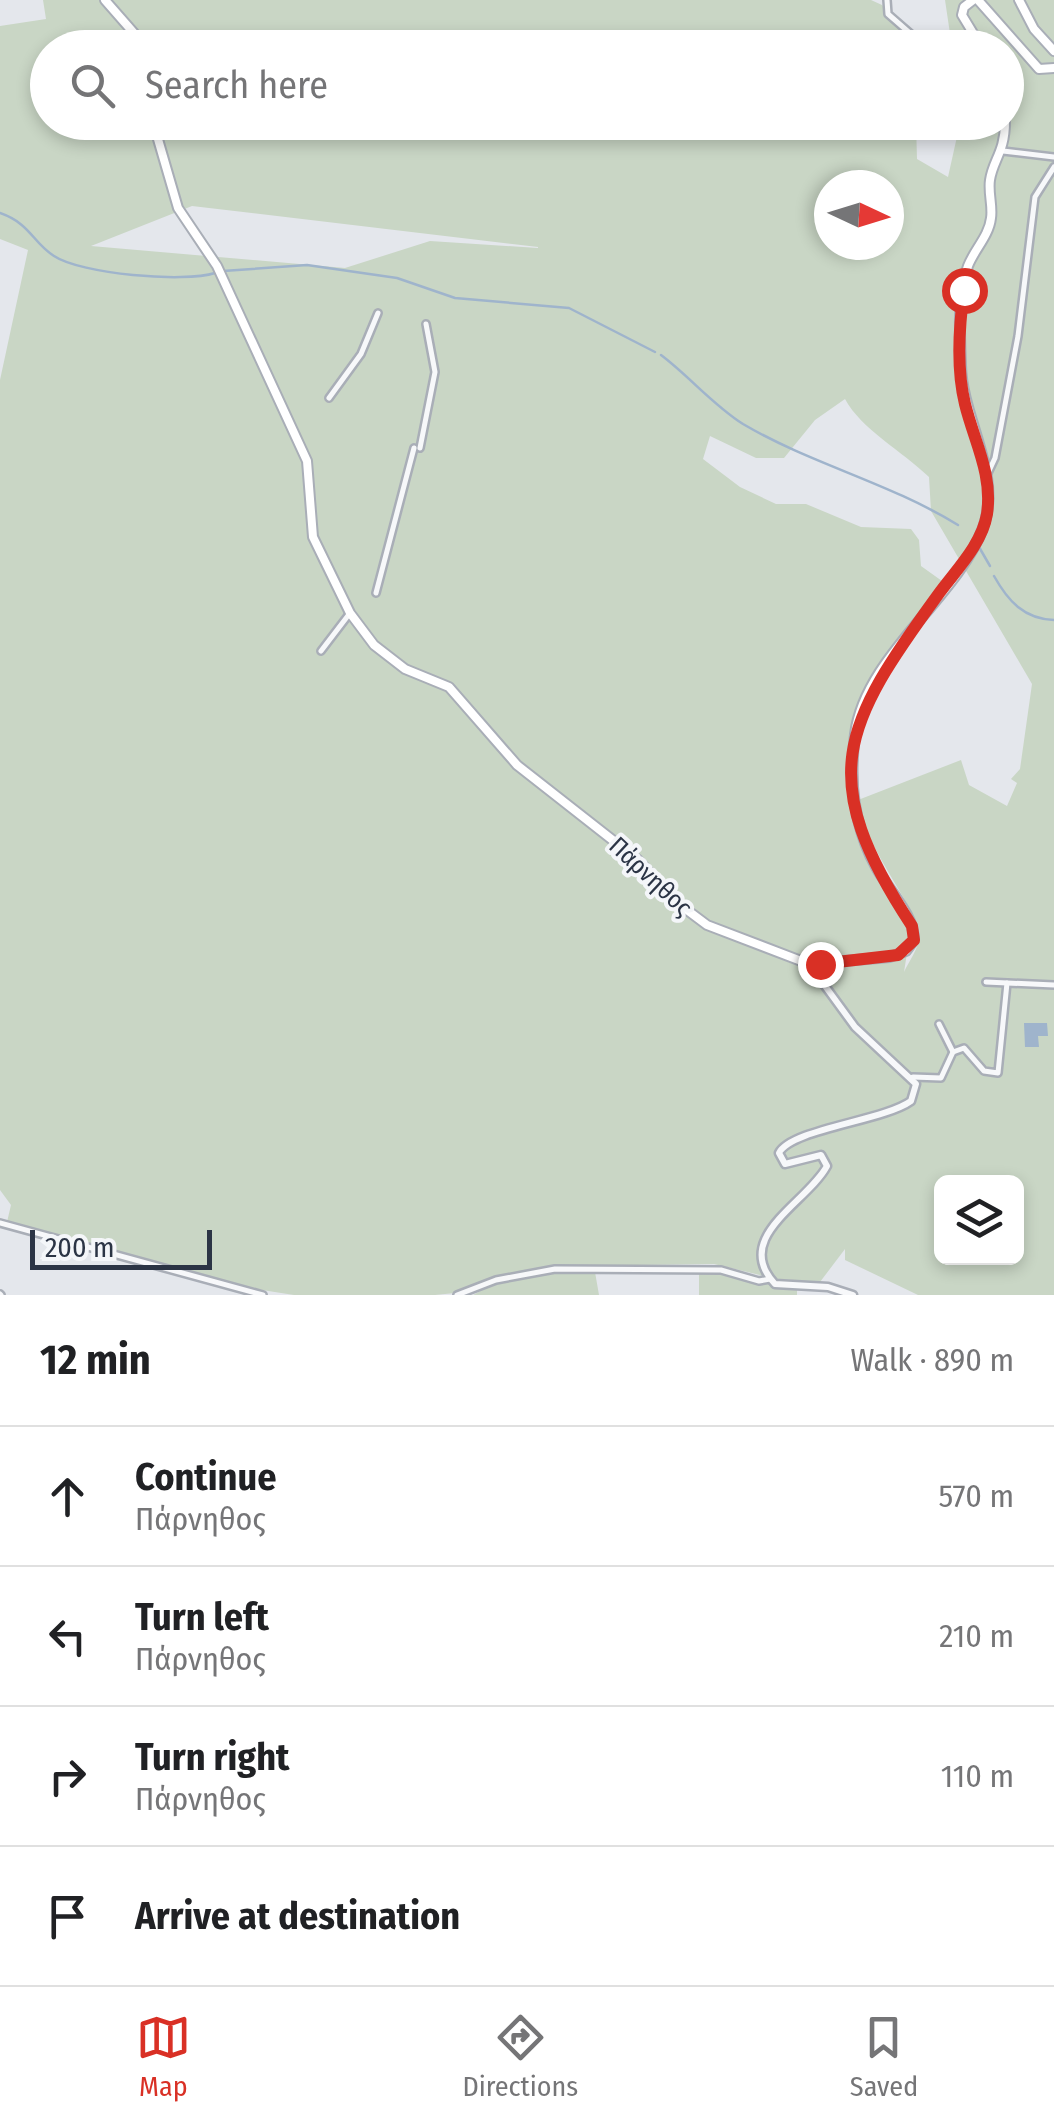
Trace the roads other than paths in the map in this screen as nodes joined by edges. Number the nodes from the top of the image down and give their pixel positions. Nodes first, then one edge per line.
1 (105, 0) edge
2 (886, 0) edge
3 (975, 0) edge
4 (1019, 0) edge
5 (131, 30) edge
6 (906, 30) edge
7 (971, 30) edge
8 (1003, 30) edge
9 (1054, 51) edge
10 (1024, 52) edge
11 (1054, 68) edge
12 (158, 140) edge
13 (1004, 140) edge
14 (1003, 151) junction
15 (1054, 157) edge
16 (1054, 166) edge
17 (378, 313) dead end
18 (426, 324) dead end
19 (329, 398) dead end
20 (986, 476) junction
21 (376, 593) dead end
22 (350, 613) junction
23 (321, 650) dead end
24 (809, 964) junction
25 (986, 982) dead end
26 (1007, 983) junction
27 (1054, 985) edge
28 (939, 1024) dead end
29 (953, 1052) junction
30 (913, 1076) junction
31 (0, 1223) edge
32 (770, 1279) junction
33 (264, 1295) edge
34 (457, 1295) edge
35 (854, 1295) edge

1 - 5 main road
2 - 6 street
3 - 7 main road
3 - 8 main road
4 - 9 main road
10 - 11 main road
12 - 22 main road, Πάρνηθος
13 - 14 main road, Πάρνηθος
14 - 15 street
14 - 20 main road, Πάρνηθος
16 - 20 street
17 - 19 street
18 - 21 street
20 - 24 main road, Πάρνηθος
22 - 23 street
22 - 24 main road, Πάρνηθος
24 - 30 street
25 - 26 street
26 - 27 street
26 - 29 street
28 - 29 street
29 - 30 street
30 - 32 street
31 - 33 street
32 - 34 street
32 - 35 street

